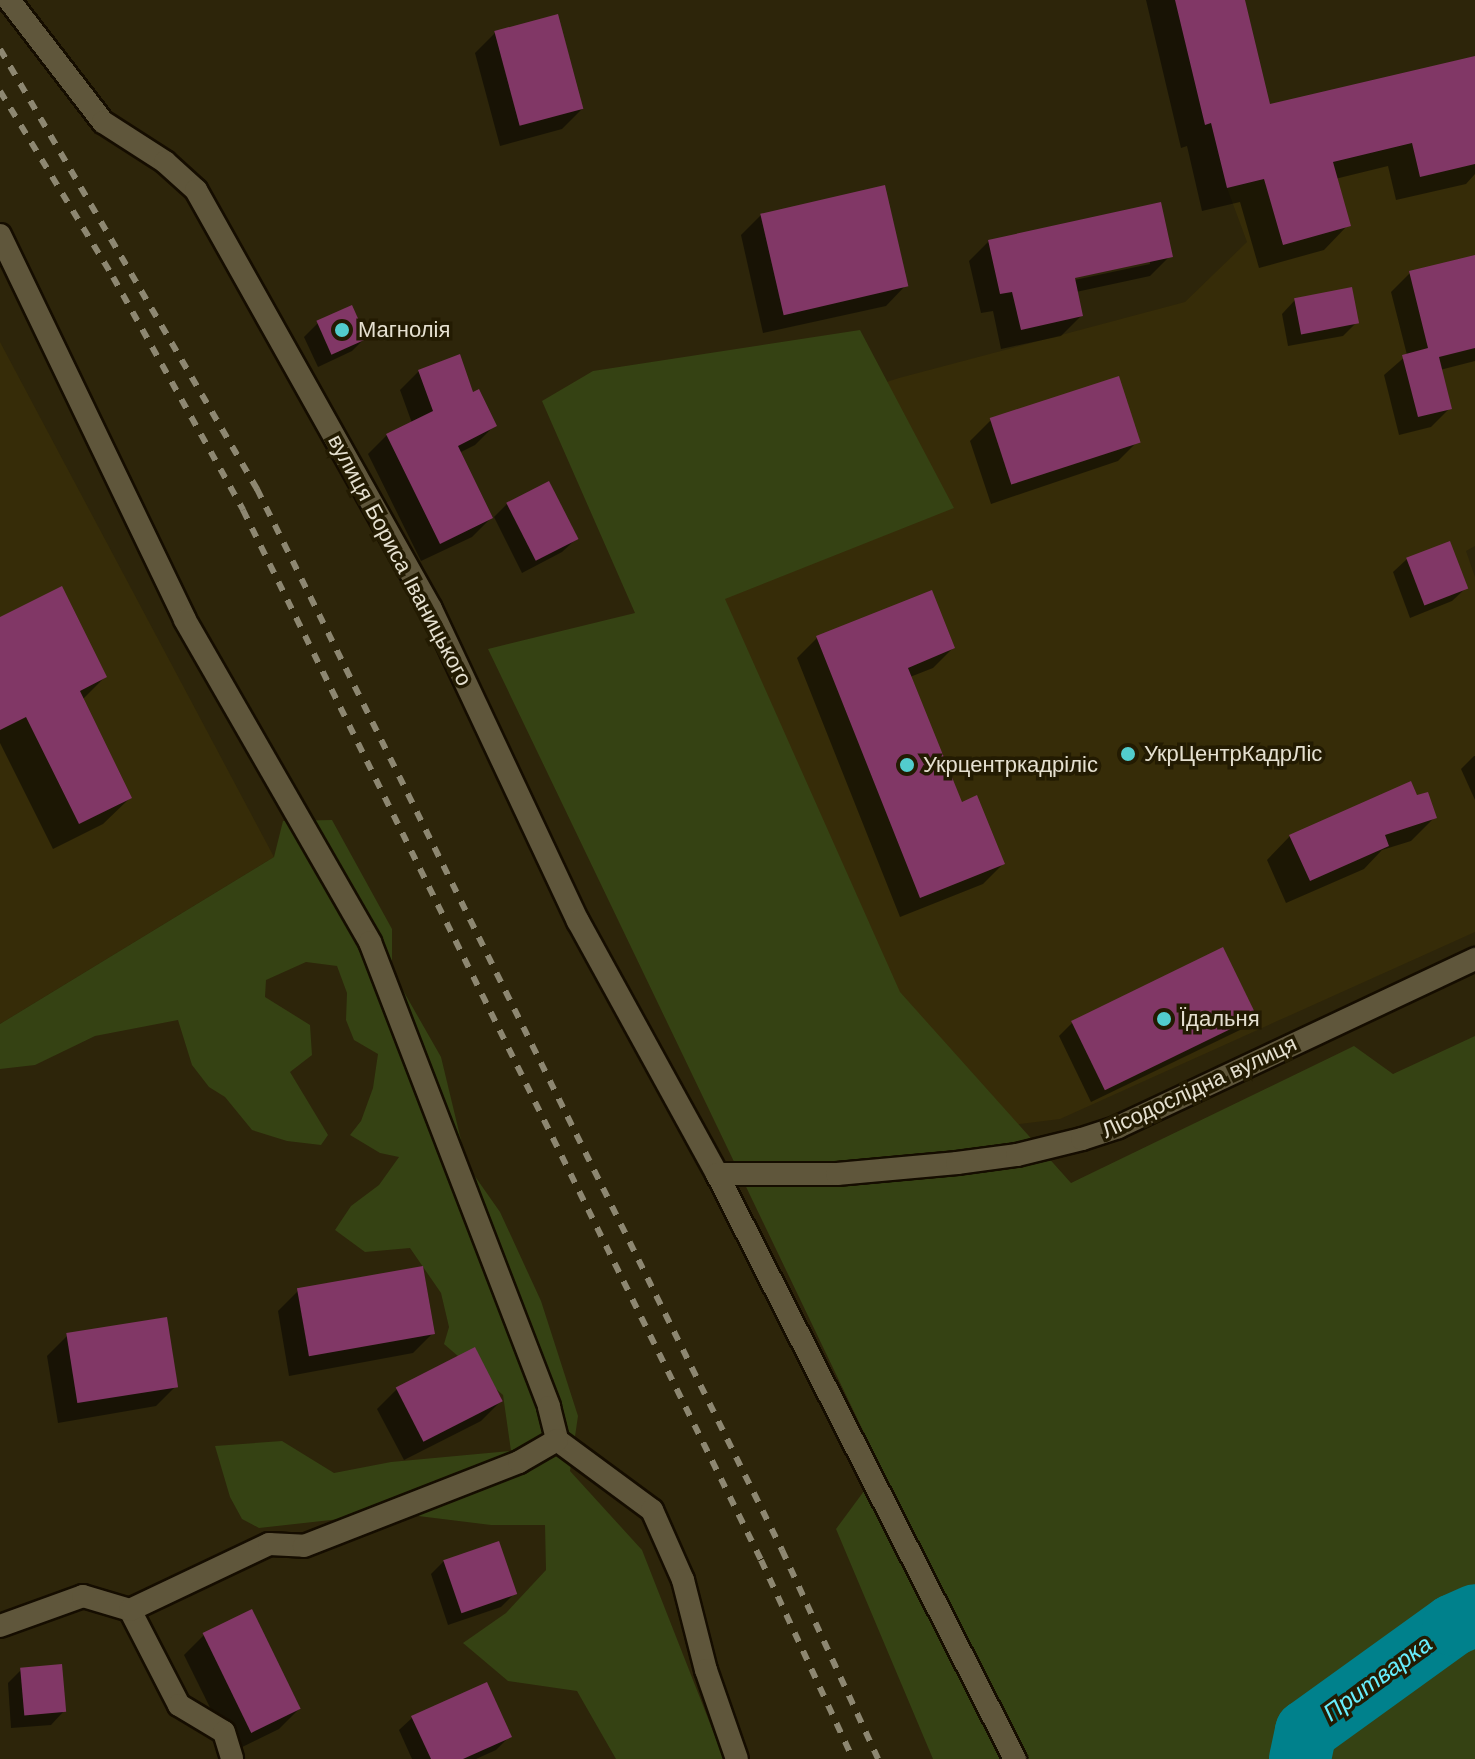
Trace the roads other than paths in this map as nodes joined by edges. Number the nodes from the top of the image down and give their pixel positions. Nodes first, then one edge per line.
1 (9, 0) edge
2 (0, 235) edge
3 (1475, 959) edge
4 (717, 1174) junction
5 (557, 1440) junction
6 (130, 1610) junction
7 (0, 1626) edge
8 (232, 1759) edge
9 (737, 1759) edge
10 (1015, 1759) edge

1 - 4 street, вулиця Бориса Іваницького
2 - 5 street
3 - 4 street, Лісодослідна вулиця
4 - 10 street, вулиця Бориса Іваницького
5 - 6 street
5 - 9 street
6 - 7 street
6 - 8 street

